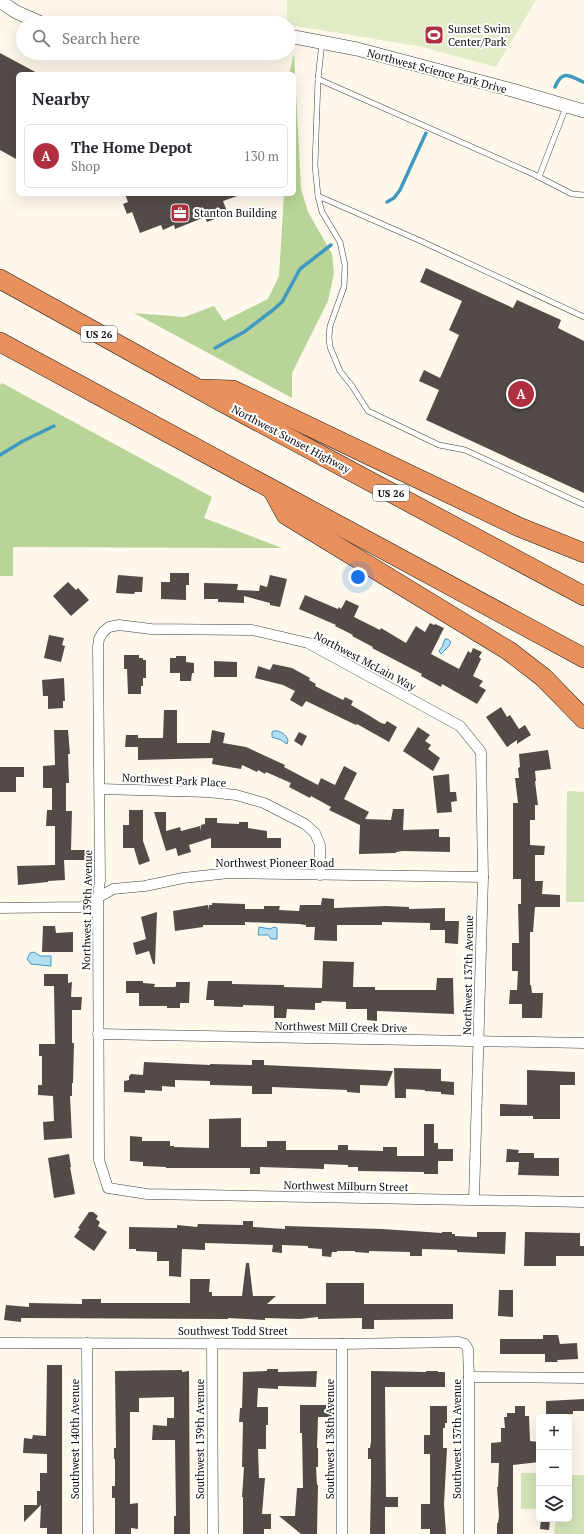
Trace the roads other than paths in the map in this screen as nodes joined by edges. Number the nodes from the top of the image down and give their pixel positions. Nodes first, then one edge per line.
1 (0, 1) edge
2 (25, 16) edge
3 (296, 37) edge
4 (322, 42) junction
5 (318, 79) junction
6 (567, 106) junction
7 (584, 111) edge
8 (539, 177) junction
9 (584, 195) edge
10 (318, 196) junction
11 (0, 279) edge
12 (584, 317) edge
13 (0, 342) edge
14 (199, 389) junction
15 (273, 490) junction
16 (584, 505) edge
17 (584, 553) edge
18 (584, 596) edge
19 (103, 632) joint
20 (584, 658) edge
21 (584, 719) edge
22 (481, 752) joint
23 (100, 789) junction
24 (320, 875) junction
25 (483, 877) junction
26 (98, 898) junction
27 (0, 908) edge
28 (98, 1034) junction
29 (479, 1041) junction
30 (584, 1043) edge
31 (108, 1188) joint
32 (474, 1200) junction
33 (584, 1202) edge
34 (0, 1343) edge
35 (86, 1343) junction
36 (212, 1343) junction
37 (342, 1344) junction
38 (465, 1344) joint
39 (469, 1377) junction
40 (584, 1378) edge
41 (88, 1534) edge
42 (213, 1534) edge
43 (342, 1534) edge
44 (469, 1534) edge

1 - 2 street
3 - 4 street, Northwest Science Park Drive
4 - 5 lane
4 - 6 street, Northwest Science Park Drive
5 - 8 lane
5 - 10 lane
6 - 7 street, Northwest Science Park Drive
6 - 8 lane
8 - 9 lane
10 - 12 lane
10 - 16 lane
11 - 14 highway, Northwest Sunset Highway / US 26
13 - 15 highway
14 - 17 highway
14 - 18 highway, Northwest Sunset Highway / US 26
15 - 20 highway
15 - 21 highway
19 - 22 street, Northwest McLain Way
19 - 23 street, Northwest 139th Avenue
22 - 25 street, Northwest 137th Avenue
23 - 24 street, Northwest Park Place
23 - 26 street, Northwest 139th Avenue
24 - 25 street, Northwest Pioneer Road
24 - 26 street, Northwest Pioneer Road
25 - 29 street, Northwest 137th Avenue
26 - 27 street, Northwest Pioneer Road
26 - 28 street, Northwest 139th Avenue
28 - 29 street, Northwest Mill Creek Drive
28 - 31 street, Northwest 139th Avenue
29 - 30 street, Northwest Mill Creek Drive
29 - 32 street, Northwest 137th Avenue
31 - 32 street, Northwest Milburn Street
32 - 33 street, Northwest Milburn Street
34 - 35 street, Southwest Todd Street
35 - 36 street, Southwest Todd Street
35 - 41 street, Southwest 140th Avenue
36 - 37 street, Southwest Todd Street
36 - 42 street, Southwest 139th Avenue
37 - 38 street, Southwest Todd Street
37 - 43 street, Southwest 138th Avenue
38 - 39 street, Southwest 137th Avenue
39 - 40 street
39 - 44 street, Southwest 137th Avenue

